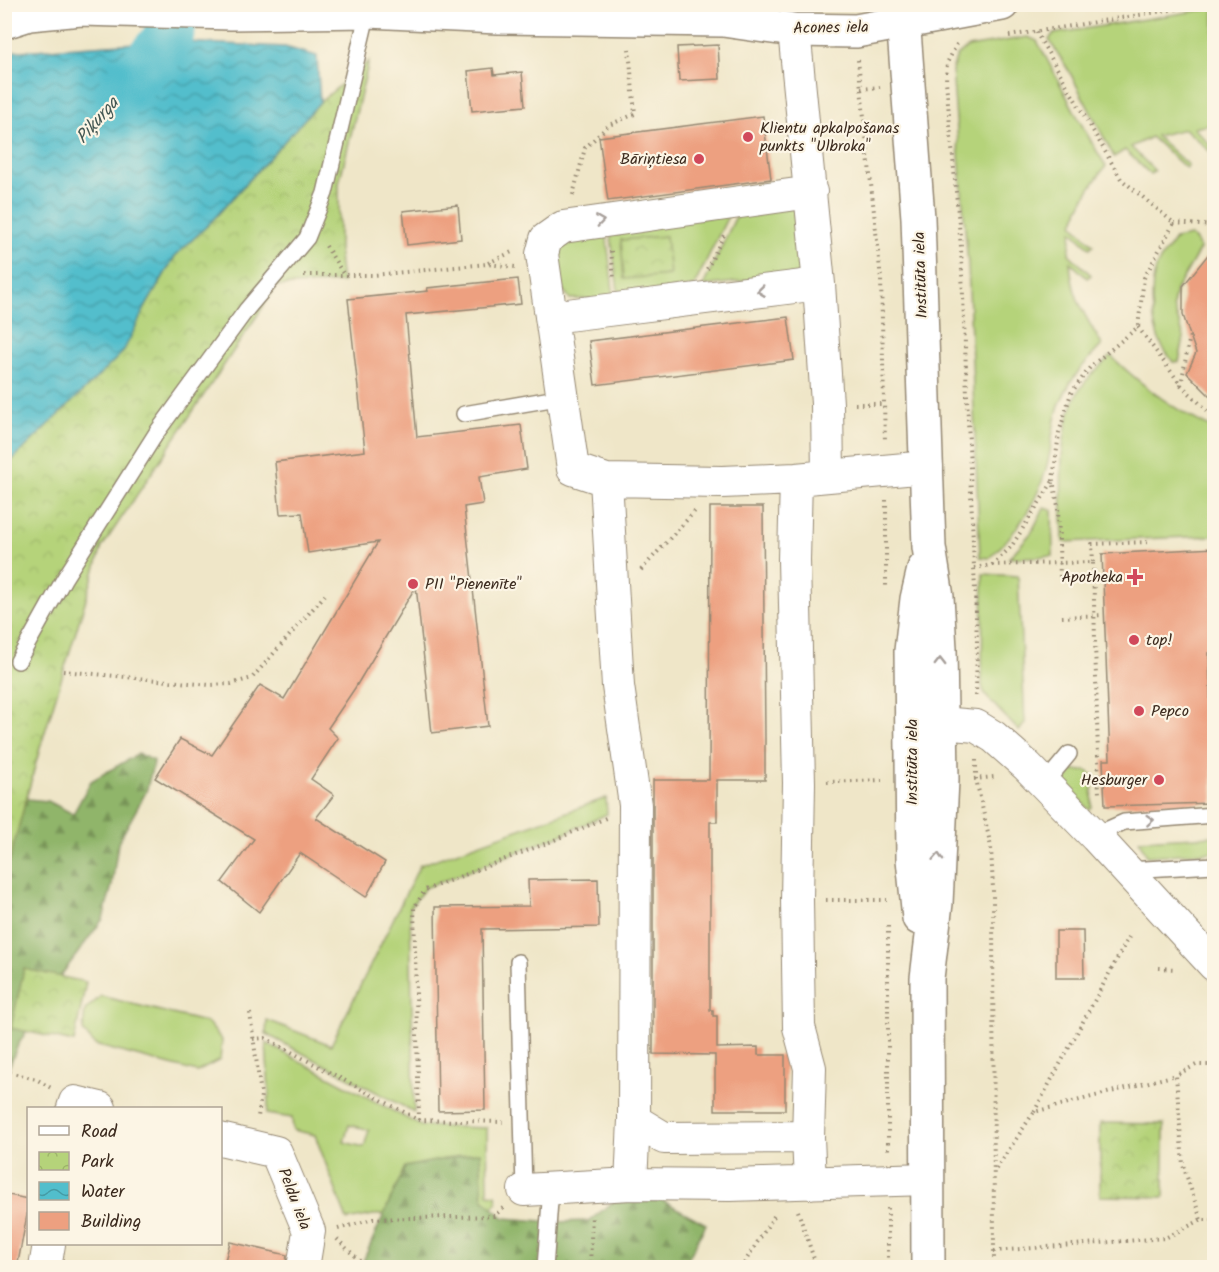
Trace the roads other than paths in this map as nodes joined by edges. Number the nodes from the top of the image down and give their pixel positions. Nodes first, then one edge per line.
1 (1002, 4) edge
2 (80, 7) edge
3 (459, 9) edge
4 (503, 10) edge
5 (368, 11) junction
6 (903, 13) edge
7 (4, 22) edge
8 (794, 30) junction
9 (811, 192) junction
10 (819, 284) junction
11 (551, 317) junction
12 (563, 397) junction
13 (464, 414) dead end
14 (927, 466) junction
15 (828, 476) junction
16 (796, 479) junction
17 (606, 480) junction
18 (18, 661) dead end
19 (926, 721) junction
20 (1069, 754) dead end
21 (1036, 775) junction
22 (1215, 815) edge
23 (1096, 837) junction
24 (1215, 865) edge
25 (1128, 870) junction
26 (1212, 958) edge
27 (518, 962) dead end
28 (634, 1120) junction
29 (808, 1137) junction
30 (222, 1139) edge
31 (928, 1179) junction
32 (801, 1183) junction
33 (631, 1184) junction
34 (538, 1189) junction
35 (49, 1245) edge
36 (45, 1268) edge
37 (303, 1268) edge
38 (545, 1268) edge
39 (928, 1268) edge

1 - 6 main road, Acones iela
2 - 5 main road, Acones iela
2 - 7 main road, Acones iela
3 - 4 main road, Acones iela
3 - 5 main road, Acones iela
4 - 8 main road, Acones iela
5 - 18 lane
6 - 8 main road, Acones iela
6 - 14 main road, Institūta iela
8 - 9 street
9 - 10 street
11 -> 9 street
10 -> 11 street
10 - 15 street
11 - 12 street
12 - 13 lane
12 - 17 street
14 - 15 street
14 - 19 main road, Institūta iela
15 - 16 street
16 - 17 street
16 - 29 street
17 - 28 street
19 - 21 street
19 - 31 main road, Institūta iela
20 - 21 lane
21 - 23 street
23 -> 22 lane
23 - 25 street
24 - 25 lane
25 - 26 street
27 - 34 lane
28 - 29 street
28 - 33 street
29 - 32 street
30 - 37 street, Peldu iela
31 - 32 street
31 - 39 main road, Institūta iela
32 - 33 street
33 - 34 street
34 - 38 lane
35 - 36 street

